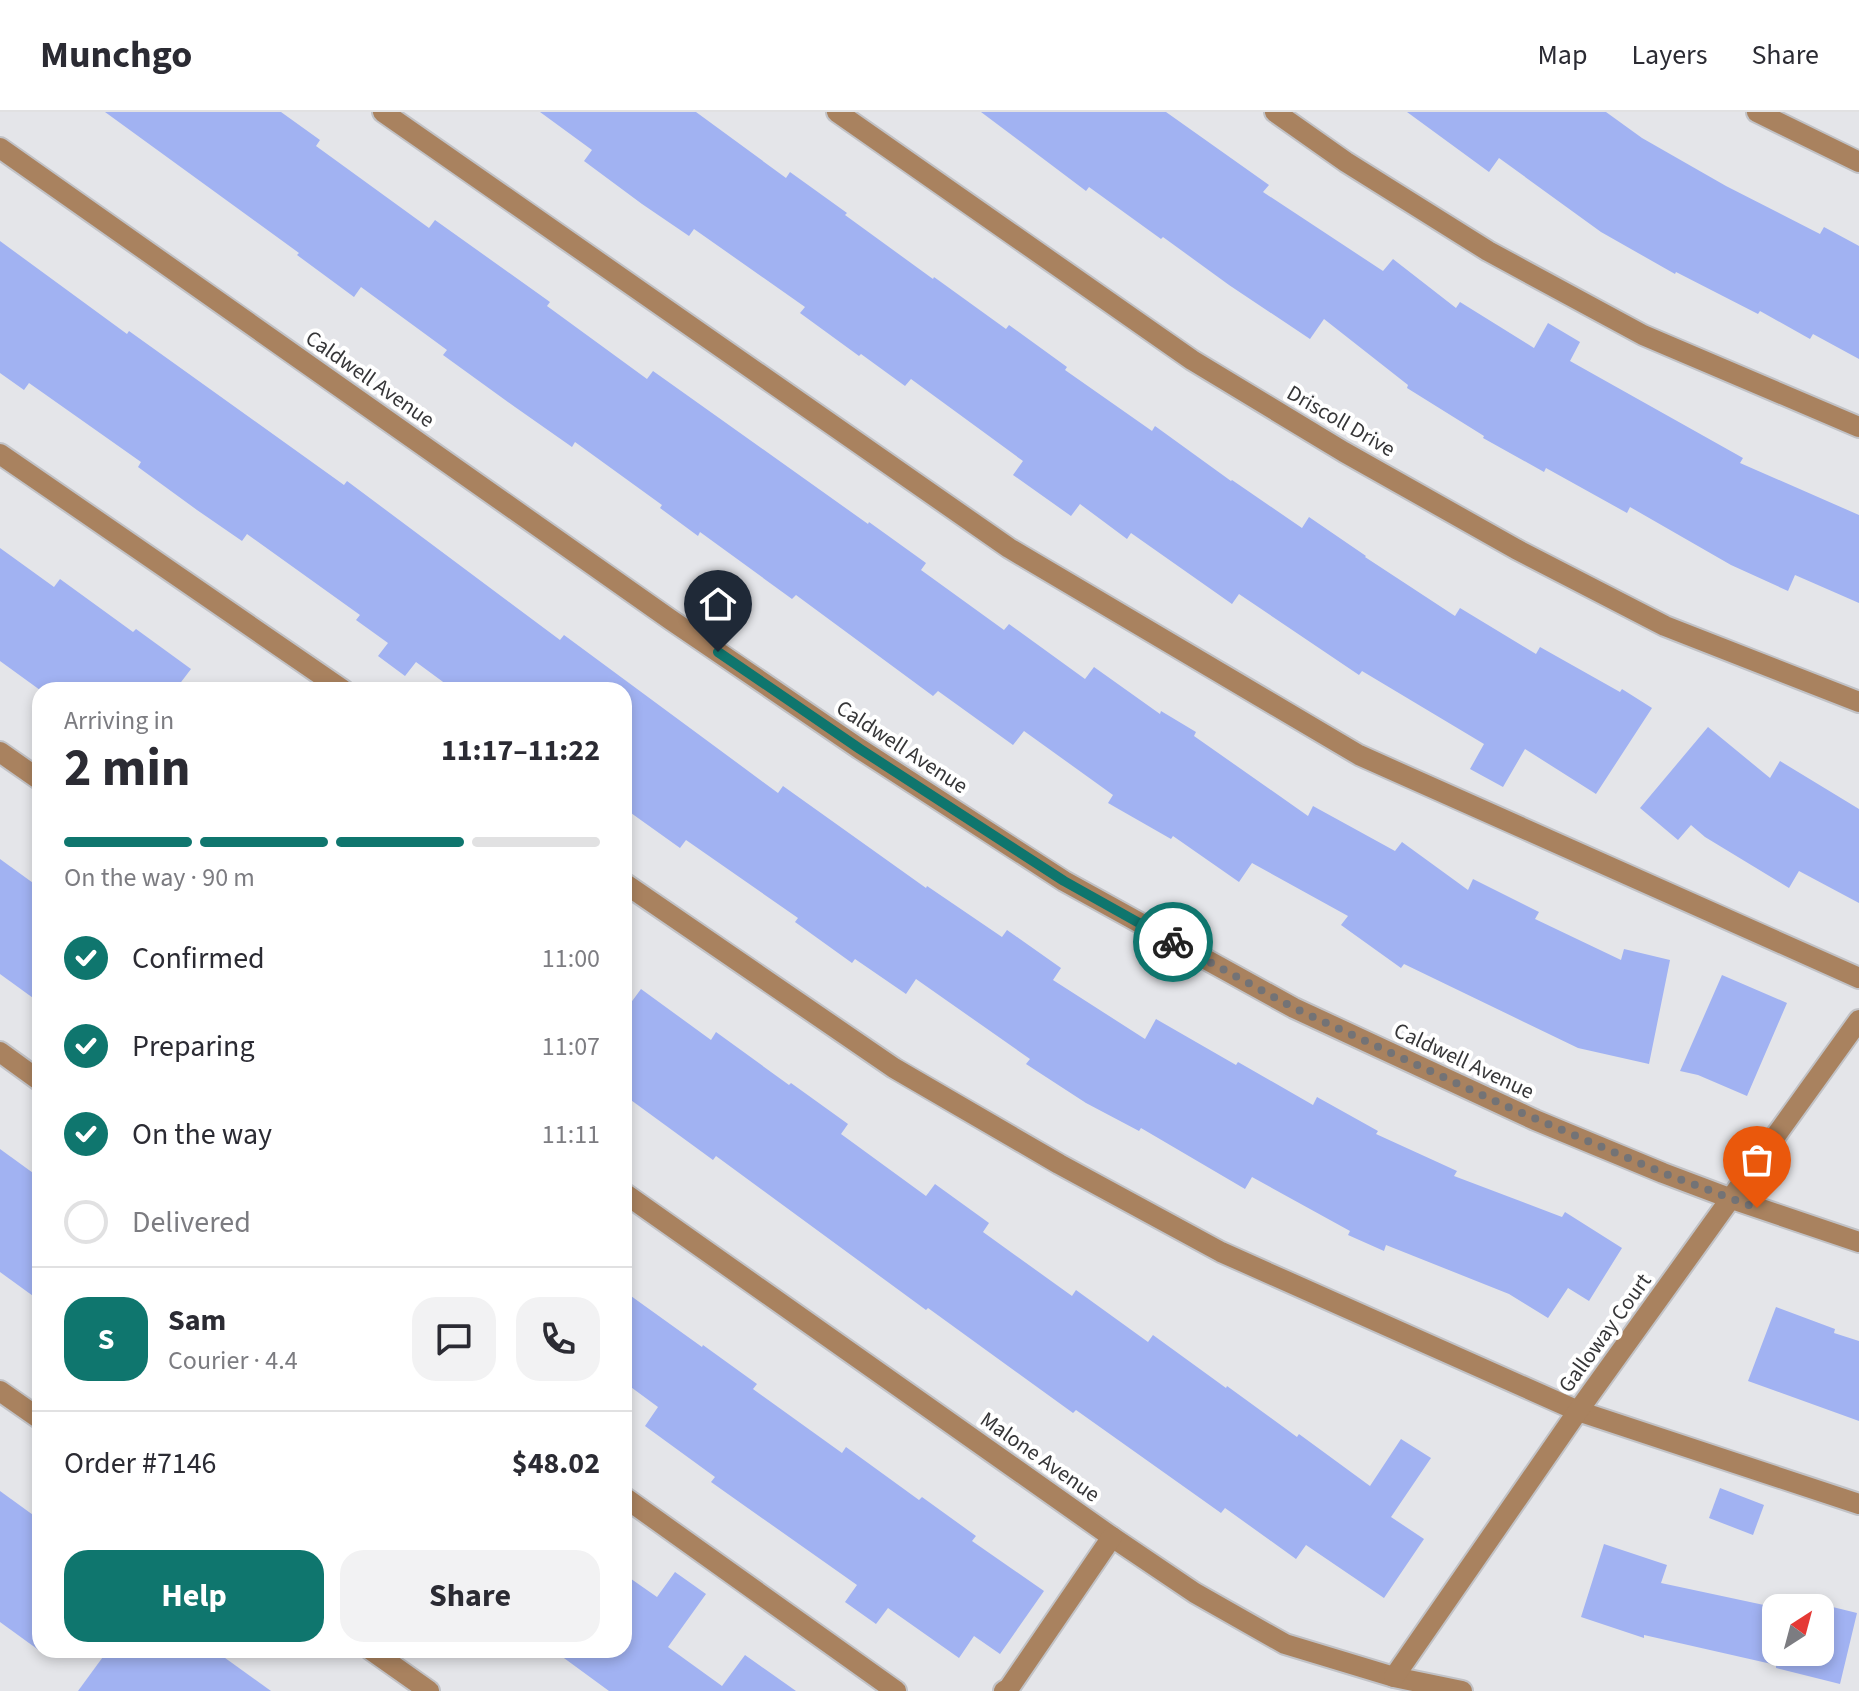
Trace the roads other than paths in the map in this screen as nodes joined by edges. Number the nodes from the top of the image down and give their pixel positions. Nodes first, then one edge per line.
1 (383, 112) edge
2 (837, 112) edge
3 (1275, 112) edge
4 (1757, 112) edge
5 (0, 148) edge
6 (1859, 162) edge
7 (1859, 427) edge
8 (0, 454) edge
9 (331, 682) edge
10 (1859, 702) edge
11 (0, 752) edge
12 (32, 774) edge
13 (632, 888) edge
14 (1859, 978) edge
15 (1859, 1020) edge
16 (0, 1052) edge
17 (32, 1075) edge
18 (632, 1199) edge
19 (1732, 1199) junction
20 (1859, 1242) edge
21 (0, 1391) edge
22 (1578, 1411) junction
23 (32, 1413) edge
24 (632, 1503) edge
25 (1859, 1504) edge
26 (1112, 1537) junction
27 (382, 1658) edge
28 (1394, 1677) junction
29 (429, 1691) edge
30 (896, 1691) edge
31 (1004, 1691) edge
32 (1462, 1691) edge

1 - 14 street
2 - 10 street, Driscoll Drive
3 - 7 street
4 - 6 street
5 - 19 street, Caldwell Avenue
8 - 9 street
11 - 12 street
13 - 22 street
15 - 19 street, Galloway Court
16 - 17 street
18 - 26 street, Malone Avenue
19 - 20 street, Caldwell Avenue
19 - 22 street, Galloway Court
21 - 23 street
22 - 25 street
22 - 28 street, Galloway Court
24 - 30 street
26 - 28 street, Malone Avenue
26 - 31 street
27 - 29 street
28 - 32 street, Malone Avenue

